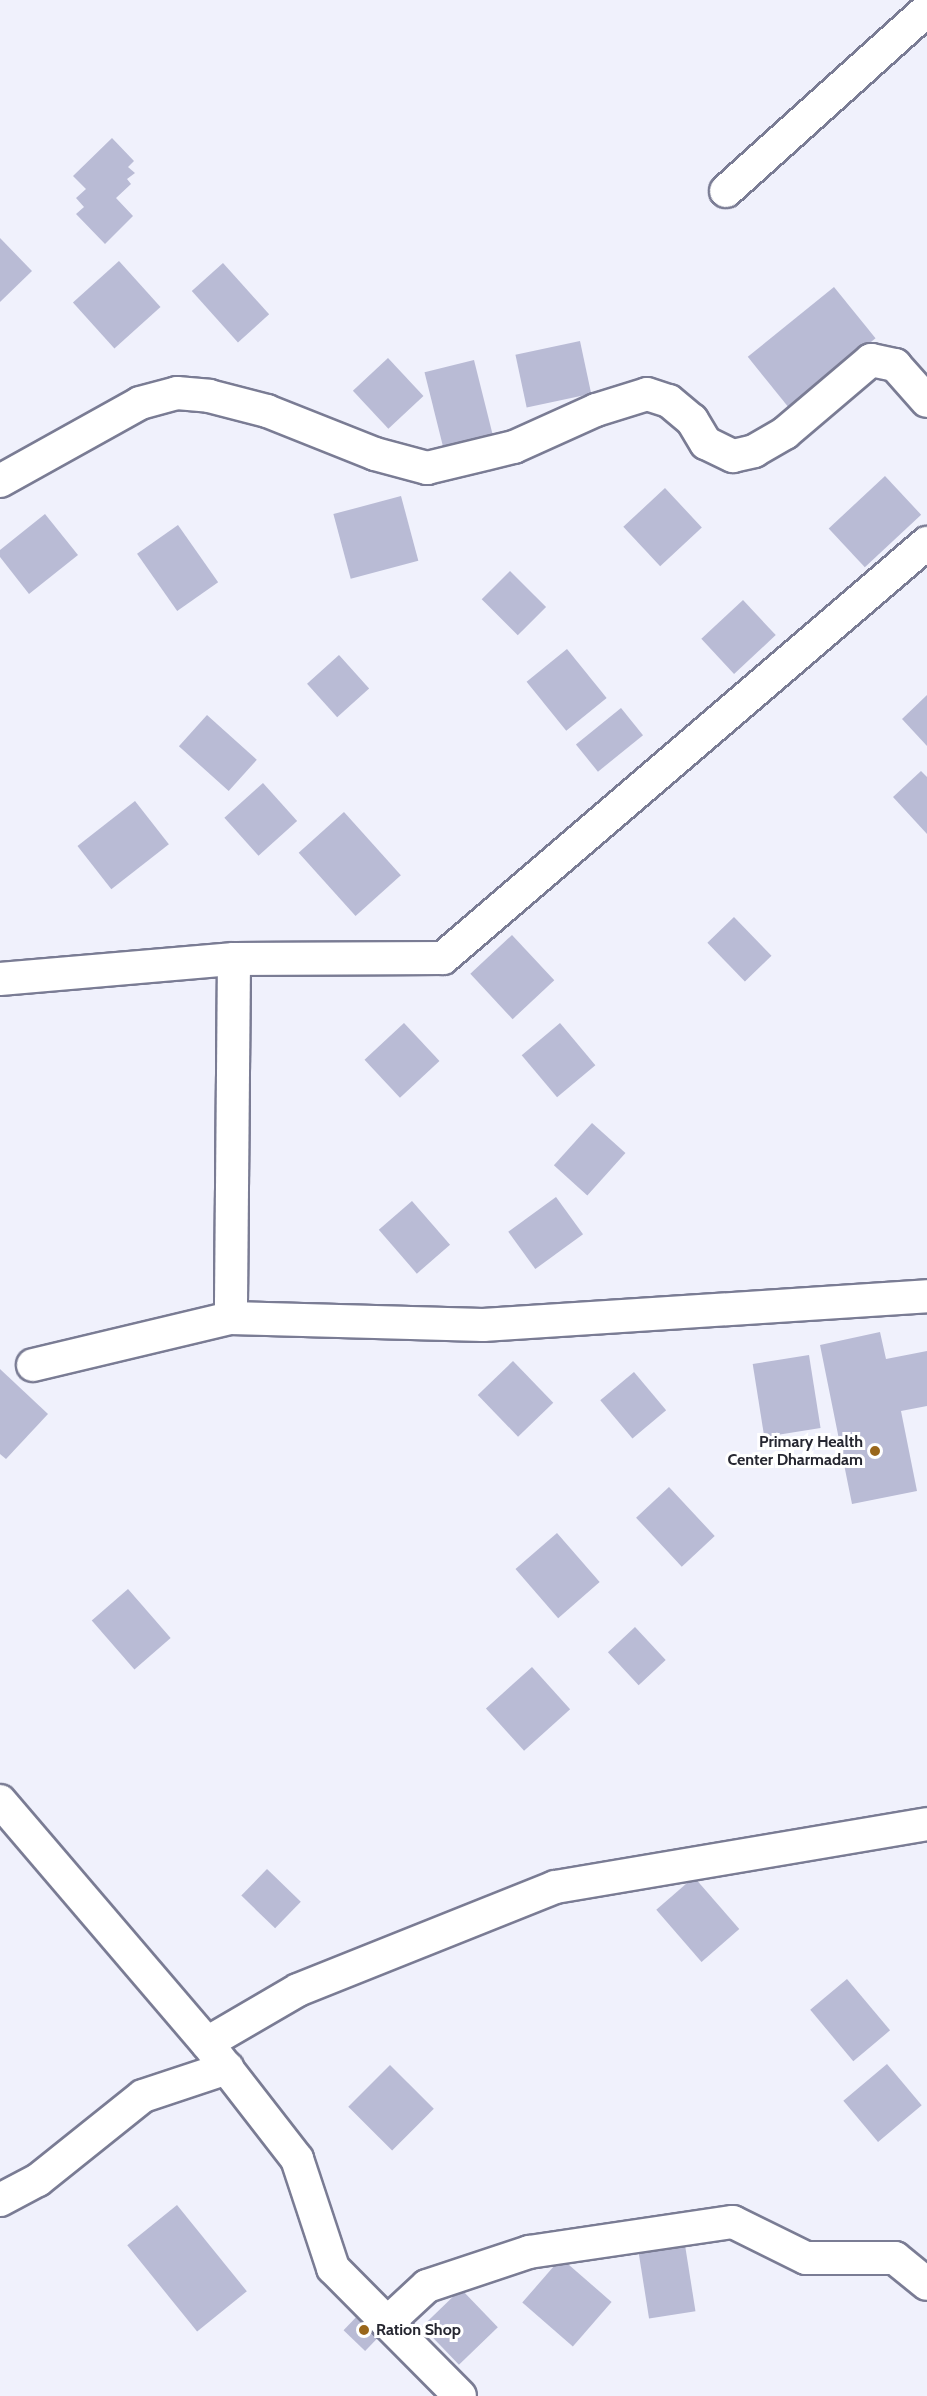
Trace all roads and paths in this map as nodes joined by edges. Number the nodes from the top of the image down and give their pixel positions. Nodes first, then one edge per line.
1 (927, 10) edge
2 (726, 191) dead end
3 (927, 400) edge
4 (0, 481) edge
5 (927, 543) edge
6 (234, 959) junction
7 (0, 979) edge
8 (927, 1296) edge
9 (231, 1318) junction
10 (33, 1365) dead end
11 (0, 1801) edge
12 (927, 1824) edge
13 (207, 2043) junction
14 (226, 2068) junction
15 (0, 2200) edge
16 (927, 2284) edge
17 (387, 2323) junction
18 (460, 2396) edge

1 - 2 street
3 - 4 street
5 - 6 street
6 - 7 street
6 - 9 street
8 - 9 street
9 - 10 street
11 - 13 street
12 - 13 street
13 - 14 street
14 - 15 street
14 - 17 street
16 - 17 street
17 - 18 street

